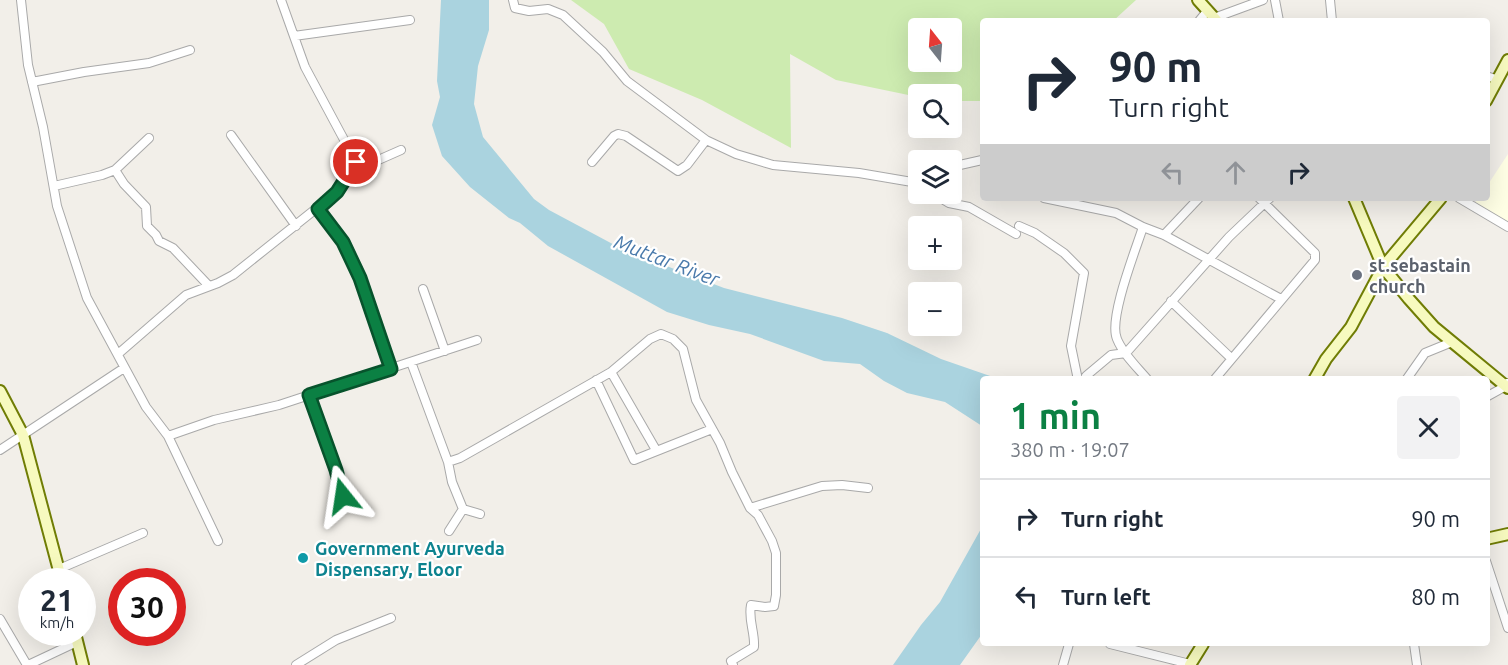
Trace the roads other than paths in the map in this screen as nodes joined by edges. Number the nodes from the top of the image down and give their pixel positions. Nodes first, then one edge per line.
1 (21, 0) edge
2 (281, 0) edge
3 (513, 0) edge
4 (1198, 0) edge
5 (1263, 0) edge
6 (1275, 0) edge
7 (1330, 0) edge
8 (1213, 16) edge
9 (1278, 18) edge
10 (1332, 18) edge
11 (410, 20) dead end
12 (294, 36) junction
13 (190, 50) dead end
14 (1508, 60) edge
15 (1492, 77) edge
16 (32, 82) junction
17 (231, 135) dead end
18 (149, 138) dead end
19 (706, 140) junction
20 (401, 150) dead end
21 (980, 160) edge
22 (356, 162) junction
23 (592, 162) dead end
24 (962, 165) edge
25 (115, 170) junction
26 (908, 181) edge
27 (54, 186) junction
28 (1057, 201) edge
29 (1196, 201) edge
30 (1263, 201) edge
31 (1265, 201) edge
32 (1355, 201) edge
33 (1438, 201) edge
34 (1464, 201) edge
35 (954, 204) edge
36 (318, 209) junction
37 (297, 226) junction
38 (1143, 227) junction
39 (1508, 227) edge
40 (1164, 235) junction
41 (1208, 260) junction
42 (1383, 267) junction
43 (209, 286) junction
44 (423, 289) dead end
45 (1281, 299) junction
46 (1171, 301) junction
47 (477, 340) dead end
48 (1452, 342) junction
49 (445, 351) junction
50 (1126, 353) junction
51 (118, 354) junction
52 (1232, 358) junction
53 (411, 362) junction
54 (124, 368) junction
55 (391, 369) junction
56 (610, 372) junction
57 (1077, 376) edge
58 (1086, 376) dead end
59 (1145, 376) edge
60 (1217, 376) edge
61 (1316, 376) edge
62 (1409, 376) edge
63 (596, 380) junction
64 (1507, 385) edge
65 (0, 391) edge
66 (309, 395) junction
67 (1490, 395) edge
68 (712, 429) junction
69 (23, 435) junction
70 (168, 436) junction
71 (0, 450) edge
72 (656, 450) junction
73 (448, 462) junction
74 (868, 488) dead end
75 (343, 496) dead end
76 (750, 508) junction
77 (462, 509) junction
78 (480, 514) dead end
79 (449, 531) dead end
80 (143, 533) dead end
81 (1508, 534) edge
82 (1490, 538) edge
83 (218, 541) dead end
84 (59, 568) edge
85 (61, 568) edge
86 (1490, 573) edge
87 (391, 618) dead end
88 (0, 619) edge
89 (1508, 628) edge
90 (61, 646) edge
91 (78, 646) edge
92 (1069, 646) edge
93 (1118, 646) edge
94 (1202, 646) edge
95 (1414, 646) edge
96 (28, 665) edge
97 (83, 665) edge
98 (296, 665) edge
99 (733, 665) edge
100 (1064, 665) edge
101 (1190, 665) edge
102 (1417, 665) edge

1 - 16 street
2 - 12 street
3 - 19 street
4 - 8 main road
5 - 8 street
6 - 9 street
7 - 10 street
11 - 12 street
12 - 22 street
13 - 16 street
14 - 15 main road
16 - 27 street
17 - 37 street
18 - 25 street
19 - 23 street
19 - 26 street
20 - 22 street
21 - 24 street
22 - 36 street
25 - 27 street
25 - 43 street
27 - 51 street
28 - 38 street
29 - 40 street
30 - 41 street
31 - 45 street
32 - 42 main road
33 - 42 main road
34 - 39 street
35 - 57 street
36 - 37 street
36 - 55 street
37 - 43 street
38 - 40 street
38 - 50 street
40 - 41 street
41 - 45 street
41 - 46 street
42 - 48 main road
42 - 61 main road
43 - 51 street
44 - 49 street
45 - 52 street
46 - 50 street
46 - 52 street
47 - 49 street
48 - 62 street
48 - 64 main road
49 - 53 street
50 - 58 street
50 - 59 street
51 - 54 street
52 - 60 street
53 - 55 street
53 - 73 street
54 - 69 street
54 - 70 street
55 - 66 street
56 - 63 street
56 - 68 street
56 - 72 street
63 - 72 street
63 - 73 street
64 - 67 street
65 - 69 main road
66 - 70 street
66 - 75 street
68 - 72 street
68 - 76 street
69 - 71 street
69 - 84 main road
70 - 83 street
73 - 77 street
74 - 76 street
76 - 99 street
77 - 78 street
77 - 79 street
80 - 85 street
81 - 82 main road
86 - 89 street
87 - 98 street
88 - 96 street
90 - 96 street
91 - 97 main road
92 - 100 street
93 - 101 street
94 - 101 main road
95 - 102 street

